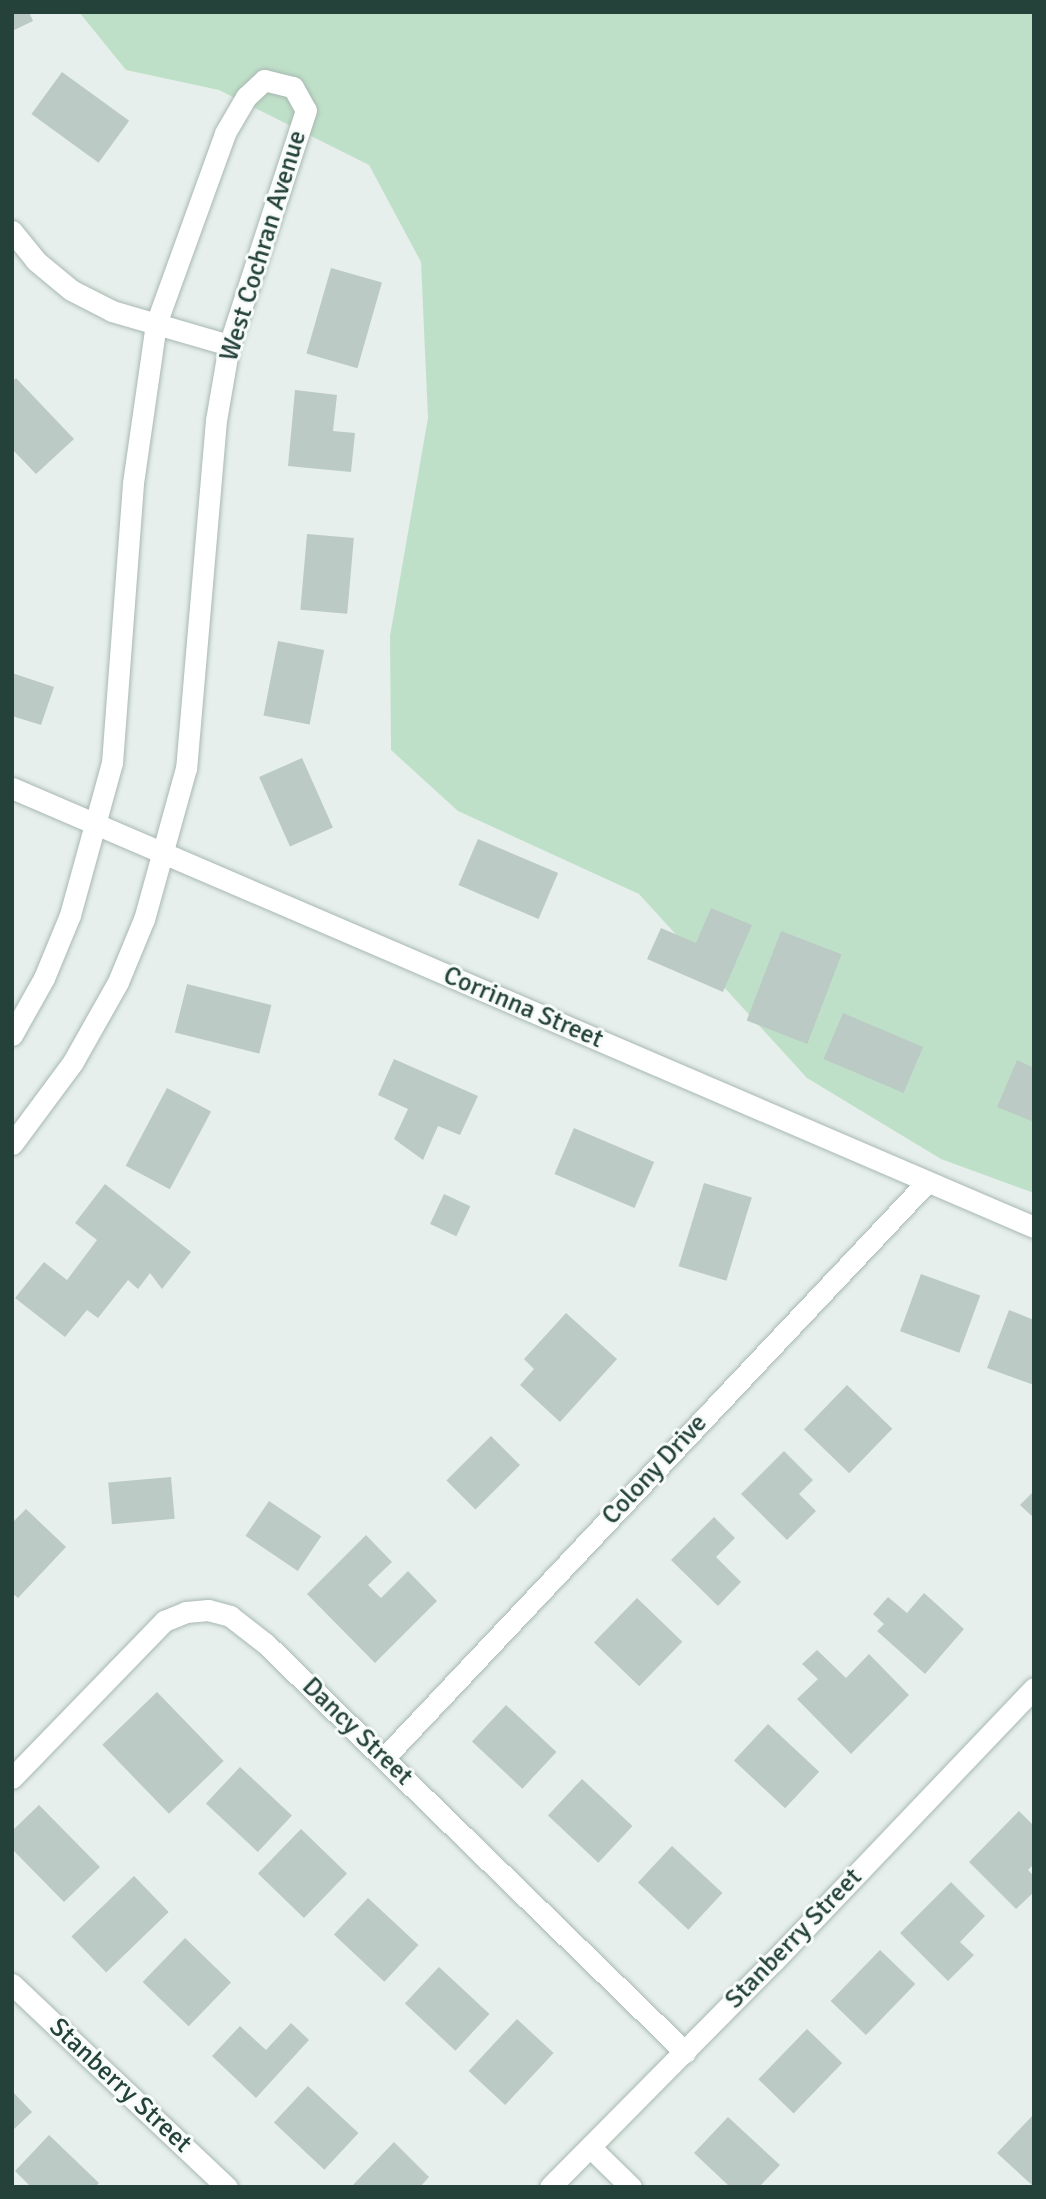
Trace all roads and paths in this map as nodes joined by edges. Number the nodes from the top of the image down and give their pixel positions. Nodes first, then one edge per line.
1 (12, 231) edge
2 (156, 324) junction
3 (229, 345) junction
4 (12, 788) edge
5 (97, 825) junction
6 (162, 853) junction
7 (12, 1035) edge
8 (12, 1144) edge
9 (927, 1182) junction
10 (1034, 1227) edge
11 (1034, 1688) edge
12 (384, 1758) junction
13 (12, 1778) edge
14 (12, 1984) edge
15 (685, 2052) junction
16 (591, 2148) junction
17 (227, 2187) edge
18 (550, 2187) edge
19 (631, 2187) edge

1 - 2 street
2 - 3 street
2 - 3 street, West Cochran Avenue
2 - 5 street, West Cochran Avenue
3 - 6 street, West Cochran Avenue
4 - 5 street, Corrinna Street
5 - 6 street, Corrinna Street
5 - 7 street, West Cochran Avenue
6 - 8 street, West Cochran Avenue
6 - 9 street, Corrinna Street
9 - 10 street, Corrinna Street
9 - 12 street, Colony Drive
11 - 15 street, Stanberry Street
12 - 13 street, Dancy Street
12 - 15 street, Dancy Street
14 - 17 street, Stanberry Street
15 - 16 street, Stanberry Street
16 - 18 street, Stanberry Street
16 - 19 street

